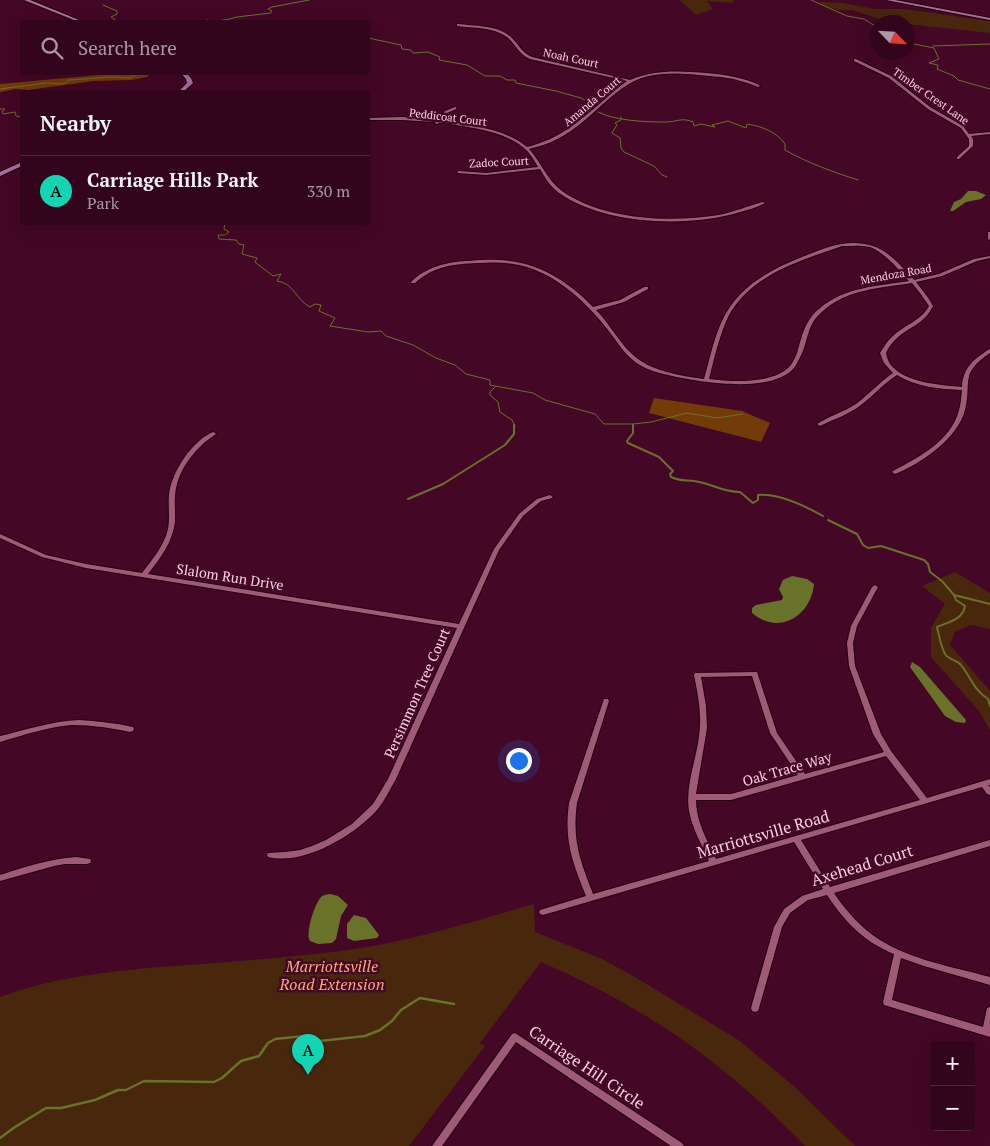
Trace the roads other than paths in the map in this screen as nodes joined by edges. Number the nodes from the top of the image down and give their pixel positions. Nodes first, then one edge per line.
1 (26, 0) edge
2 (888, 0) edge
3 (990, 19) edge
4 (77, 20) edge
5 (458, 25) dead end
6 (855, 60) dead end
7 (185, 75) edge
8 (630, 81) junction
9 (758, 86) dead end
10 (182, 90) edge
11 (455, 108) dead end
12 (370, 119) edge
13 (437, 123) junction
14 (990, 133) edge
15 (969, 135) junction
16 (527, 148) junction
17 (958, 158) dead end
18 (20, 165) edge
19 (541, 168) junction
20 (459, 172) dead end
21 (0, 174) edge
22 (764, 204) dead end
23 (990, 233) edge
24 (990, 240) edge
25 (990, 256) edge
26 (911, 281) junction
27 (413, 282) dead end
28 (646, 288) dead end
29 (592, 310) junction
30 (990, 351) edge
31 (896, 373) junction
32 (706, 380) junction
33 (963, 389) junction
34 (820, 424) dead end
35 (213, 434) dead end
36 (895, 472) dead end
37 (550, 497) dead end
38 (0, 536) edge
39 (144, 576) junction
40 (876, 587) dead end
41 (460, 626) junction
42 (606, 701) dead end
43 (130, 729) dead end
44 (0, 739) edge
45 (888, 754) junction
46 (803, 777) junction
47 (986, 783) edge
48 (990, 792) edge
49 (692, 797) junction
50 (925, 801) junction
51 (796, 838) junction
52 (990, 842) edge
53 (271, 855) dead end
54 (87, 861) dead end
55 (714, 862) junction
56 (0, 878) edge
57 (830, 891) junction
58 (591, 898) junction
59 (543, 912) dead end
60 (898, 953) junction
61 (990, 981) edge
62 (755, 1008) dead end
63 (990, 1011) edge
64 (988, 1032) edge
65 (437, 1146) edge
66 (679, 1146) edge

1 - 4 street
2 - 3 street
5 - 8 street, Noah Court
6 - 15 street, Timber Crest Lane
7 - 10 street
8 - 9 street, Amanda Court
8 - 16 street, Amanda Court
11 - 13 street
12 - 13 street, Peddicoat Court
13 - 16 street, Peddicoat Court
14 - 15 street
15 - 17 street, Timber Crest Lane
16 - 19 street, Peddicoat Court
18 - 21 street
19 - 20 street, Zadoc Court
19 - 22 street, Peddicoat Court
23 - 24 street
25 - 26 street, Mendoza Road
26 - 31 street
26 - 32 street, Mendoza Road
26 - 32 street
27 - 29 street, Mendoza Road
28 - 29 street
29 - 32 street, Mendoza Road
30 - 33 street
31 - 33 street
31 - 34 street
33 - 36 street
35 - 39 street
37 - 41 street, Persimmon Tree Court
38 - 39 street, Slalom Run Drive
39 - 41 street, Slalom Run Drive
40 - 45 street
41 - 53 street, Persimmon Tree Court
42 - 58 street
43 - 44 street
45 - 46 street, Oak Trace Way
45 - 50 street
46 - 49 street, Oak Trace Way
46 - 49 street
47 - 48 street
47 - 50 street, Marriottsville Road
49 - 55 street
50 - 51 street, Marriottsville Road
51 - 55 street, Marriottsville Road
51 - 57 street
52 - 57 street, Axehead Court
54 - 56 street
55 - 58 street, Marriottsville Road
57 - 60 street
57 - 62 street, Axehead Court
58 - 59 street, Marriottsville Road
60 - 61 street
60 - 64 street
63 - 64 street
65 - 66 street, Carriage Hill Circle

